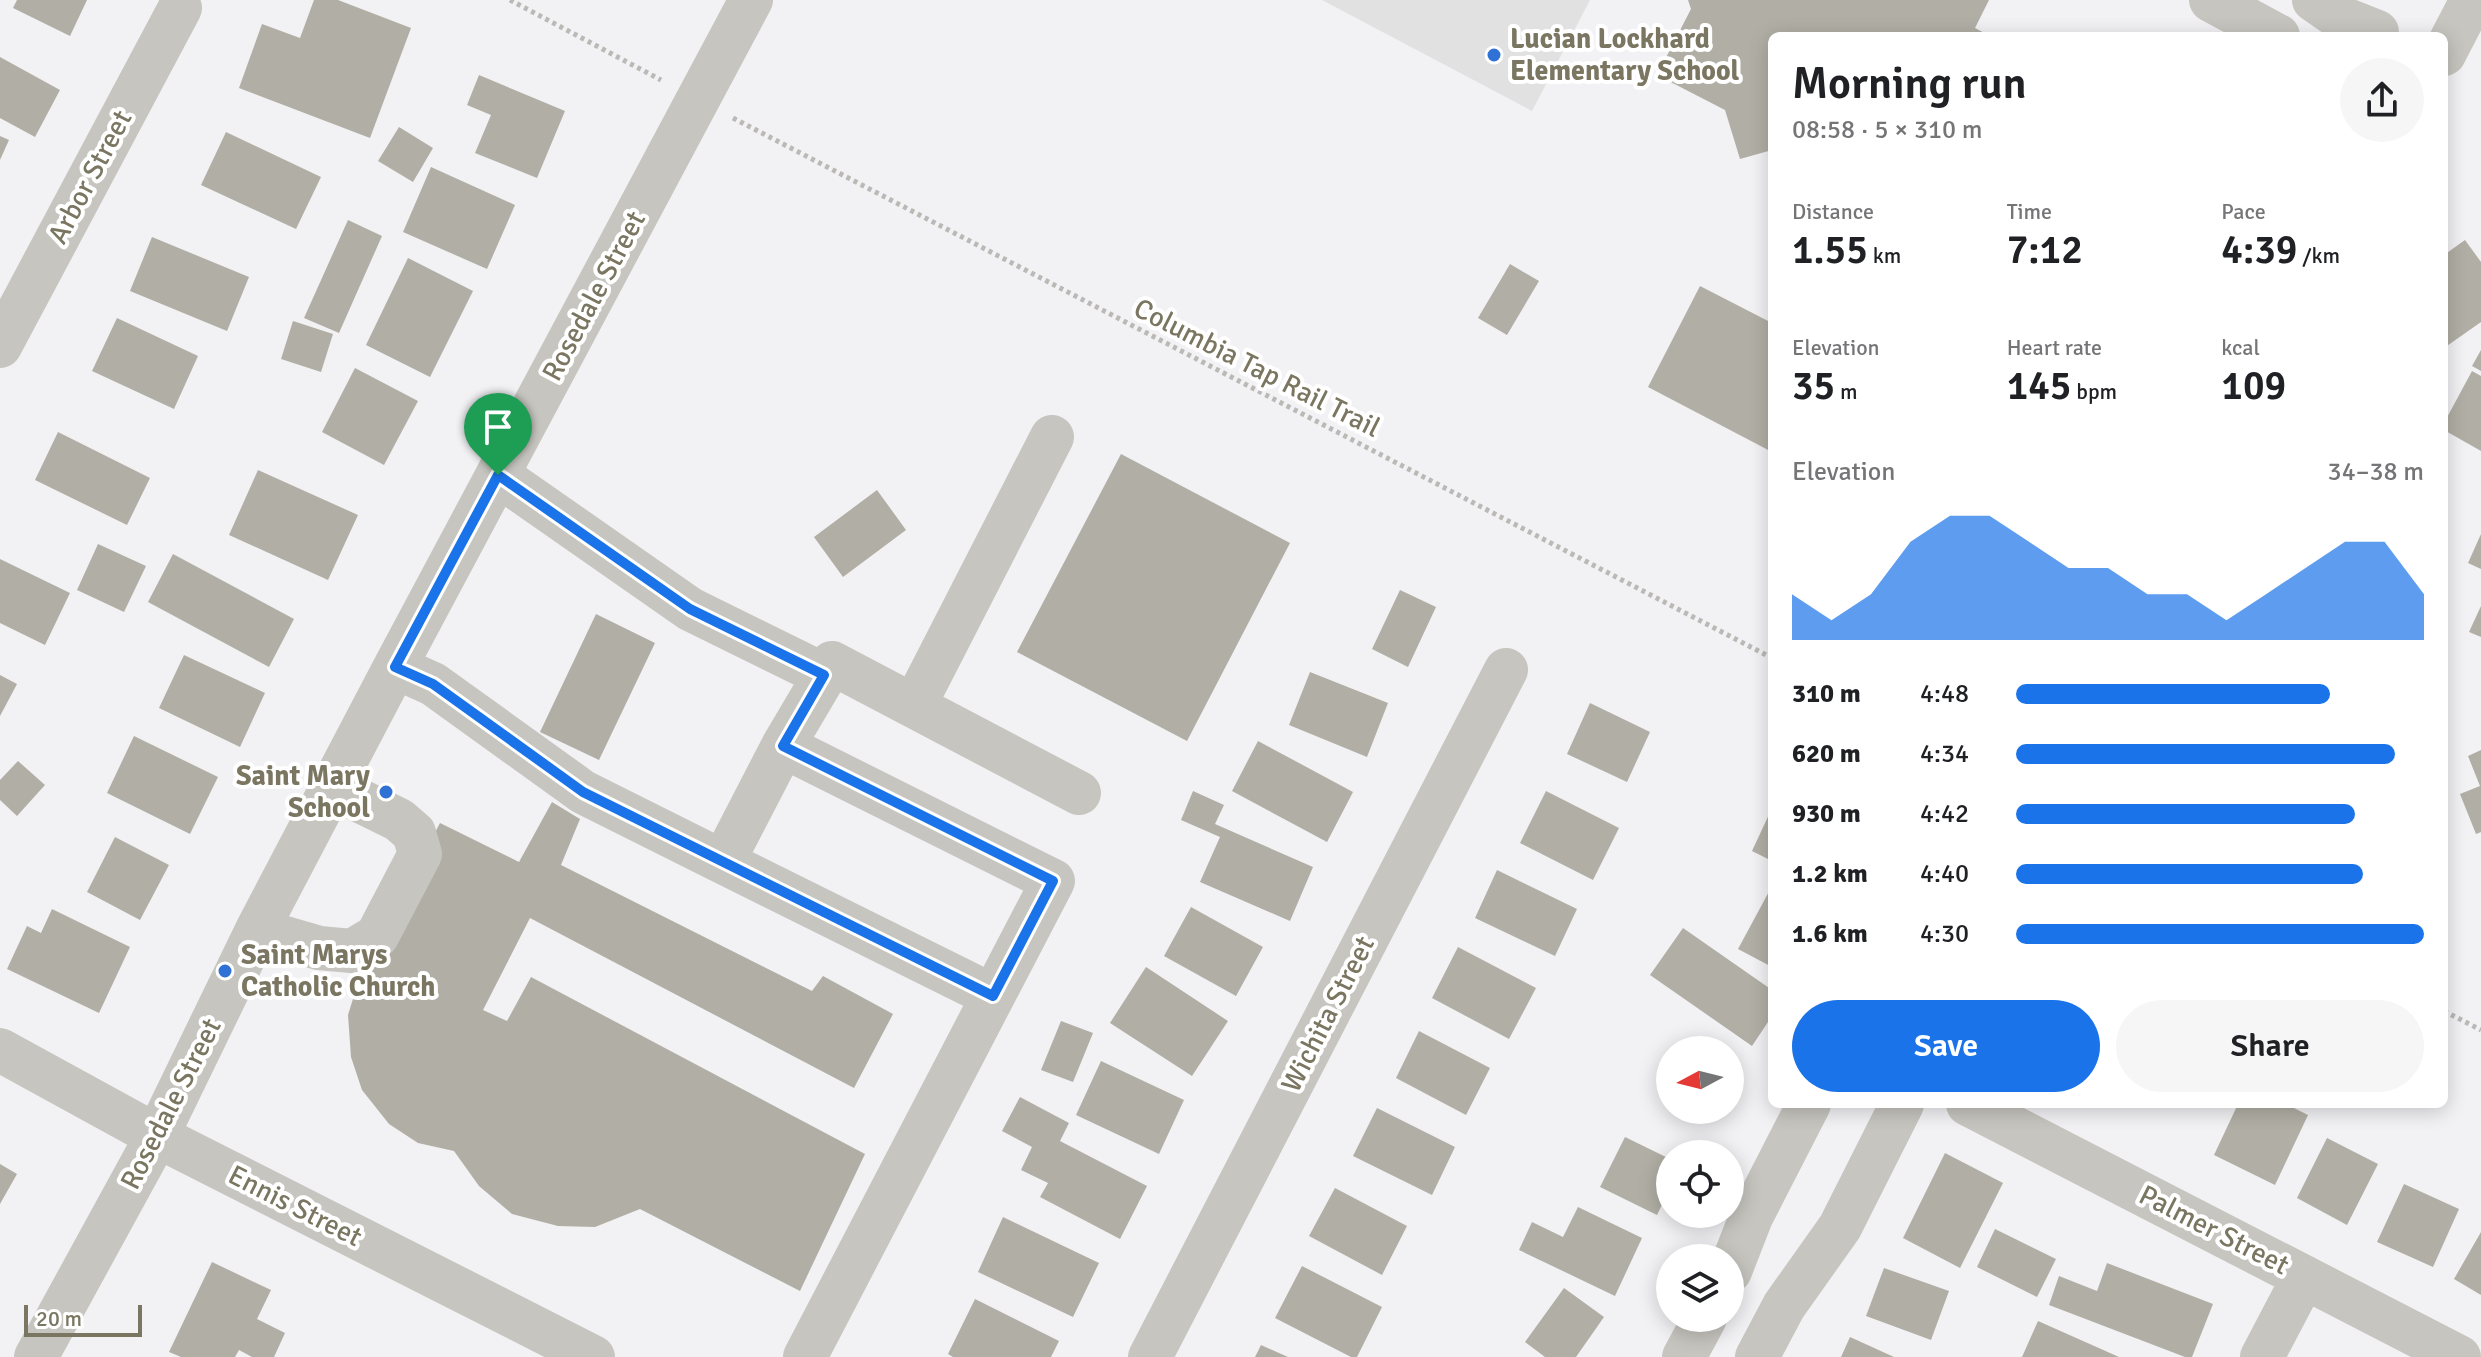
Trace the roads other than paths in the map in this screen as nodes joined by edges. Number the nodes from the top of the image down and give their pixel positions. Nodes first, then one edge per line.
1 (751, 0) edge
2 (2314, 0) edge
3 (2472, 0) edge
4 (180, 8) dead end
5 (2209, 13) edge
6 (2382, 23) edge
7 (2266, 32) edge
8 (2448, 46) edge
9 (0, 346) edge
10 (1052, 437) dead end
11 (498, 475) junction
12 (395, 667) junction
13 (1506, 670) dead end
14 (824, 675) junction
15 (914, 706) junction
16 (783, 746) junction
17 (332, 787) junction
18 (1079, 793) dead end
19 (723, 862) junction
20 (257, 930) junction
21 (993, 996) junction
22 (0, 1050) edge
23 (1807, 1108) edge
24 (1900, 1108) edge
25 (1976, 1108) edge
26 (157, 1136) junction
27 (1740, 1244) edge
28 (2304, 1277) junction
29 (1697, 1332) edge
30 (579, 1354) edge
31 (36, 1357) edge
32 (805, 1357) edge
33 (1150, 1357) edge
34 (1684, 1357) edge
35 (1757, 1357) edge
36 (2262, 1357) edge
37 (2459, 1357) edge

1 - 11 street, Rosedale Street
2 - 6 street
3 - 8 street
4 - 9 street, Arbor Street
5 - 7 street
10 - 15 street
11 - 12 street, Rosedale Street
11 - 14 street
12 - 17 street, Rosedale Street
12 - 19 street
13 - 33 street, Wichita Street
14 - 15 street
14 - 16 street
15 - 18 street
16 - 19 street
16 - 21 street
17 - 20 street, Rosedale Street
17 - 20 street
19 - 21 street
20 - 26 street, Rosedale Street
21 - 32 street
22 - 26 street, Ennis Street
23 - 27 street
24 - 35 street
25 - 28 street, Palmer Street
26 - 30 street, Ennis Street
26 - 31 street, Rosedale Street
28 - 36 street
28 - 37 street, Palmer Street
29 - 34 street

